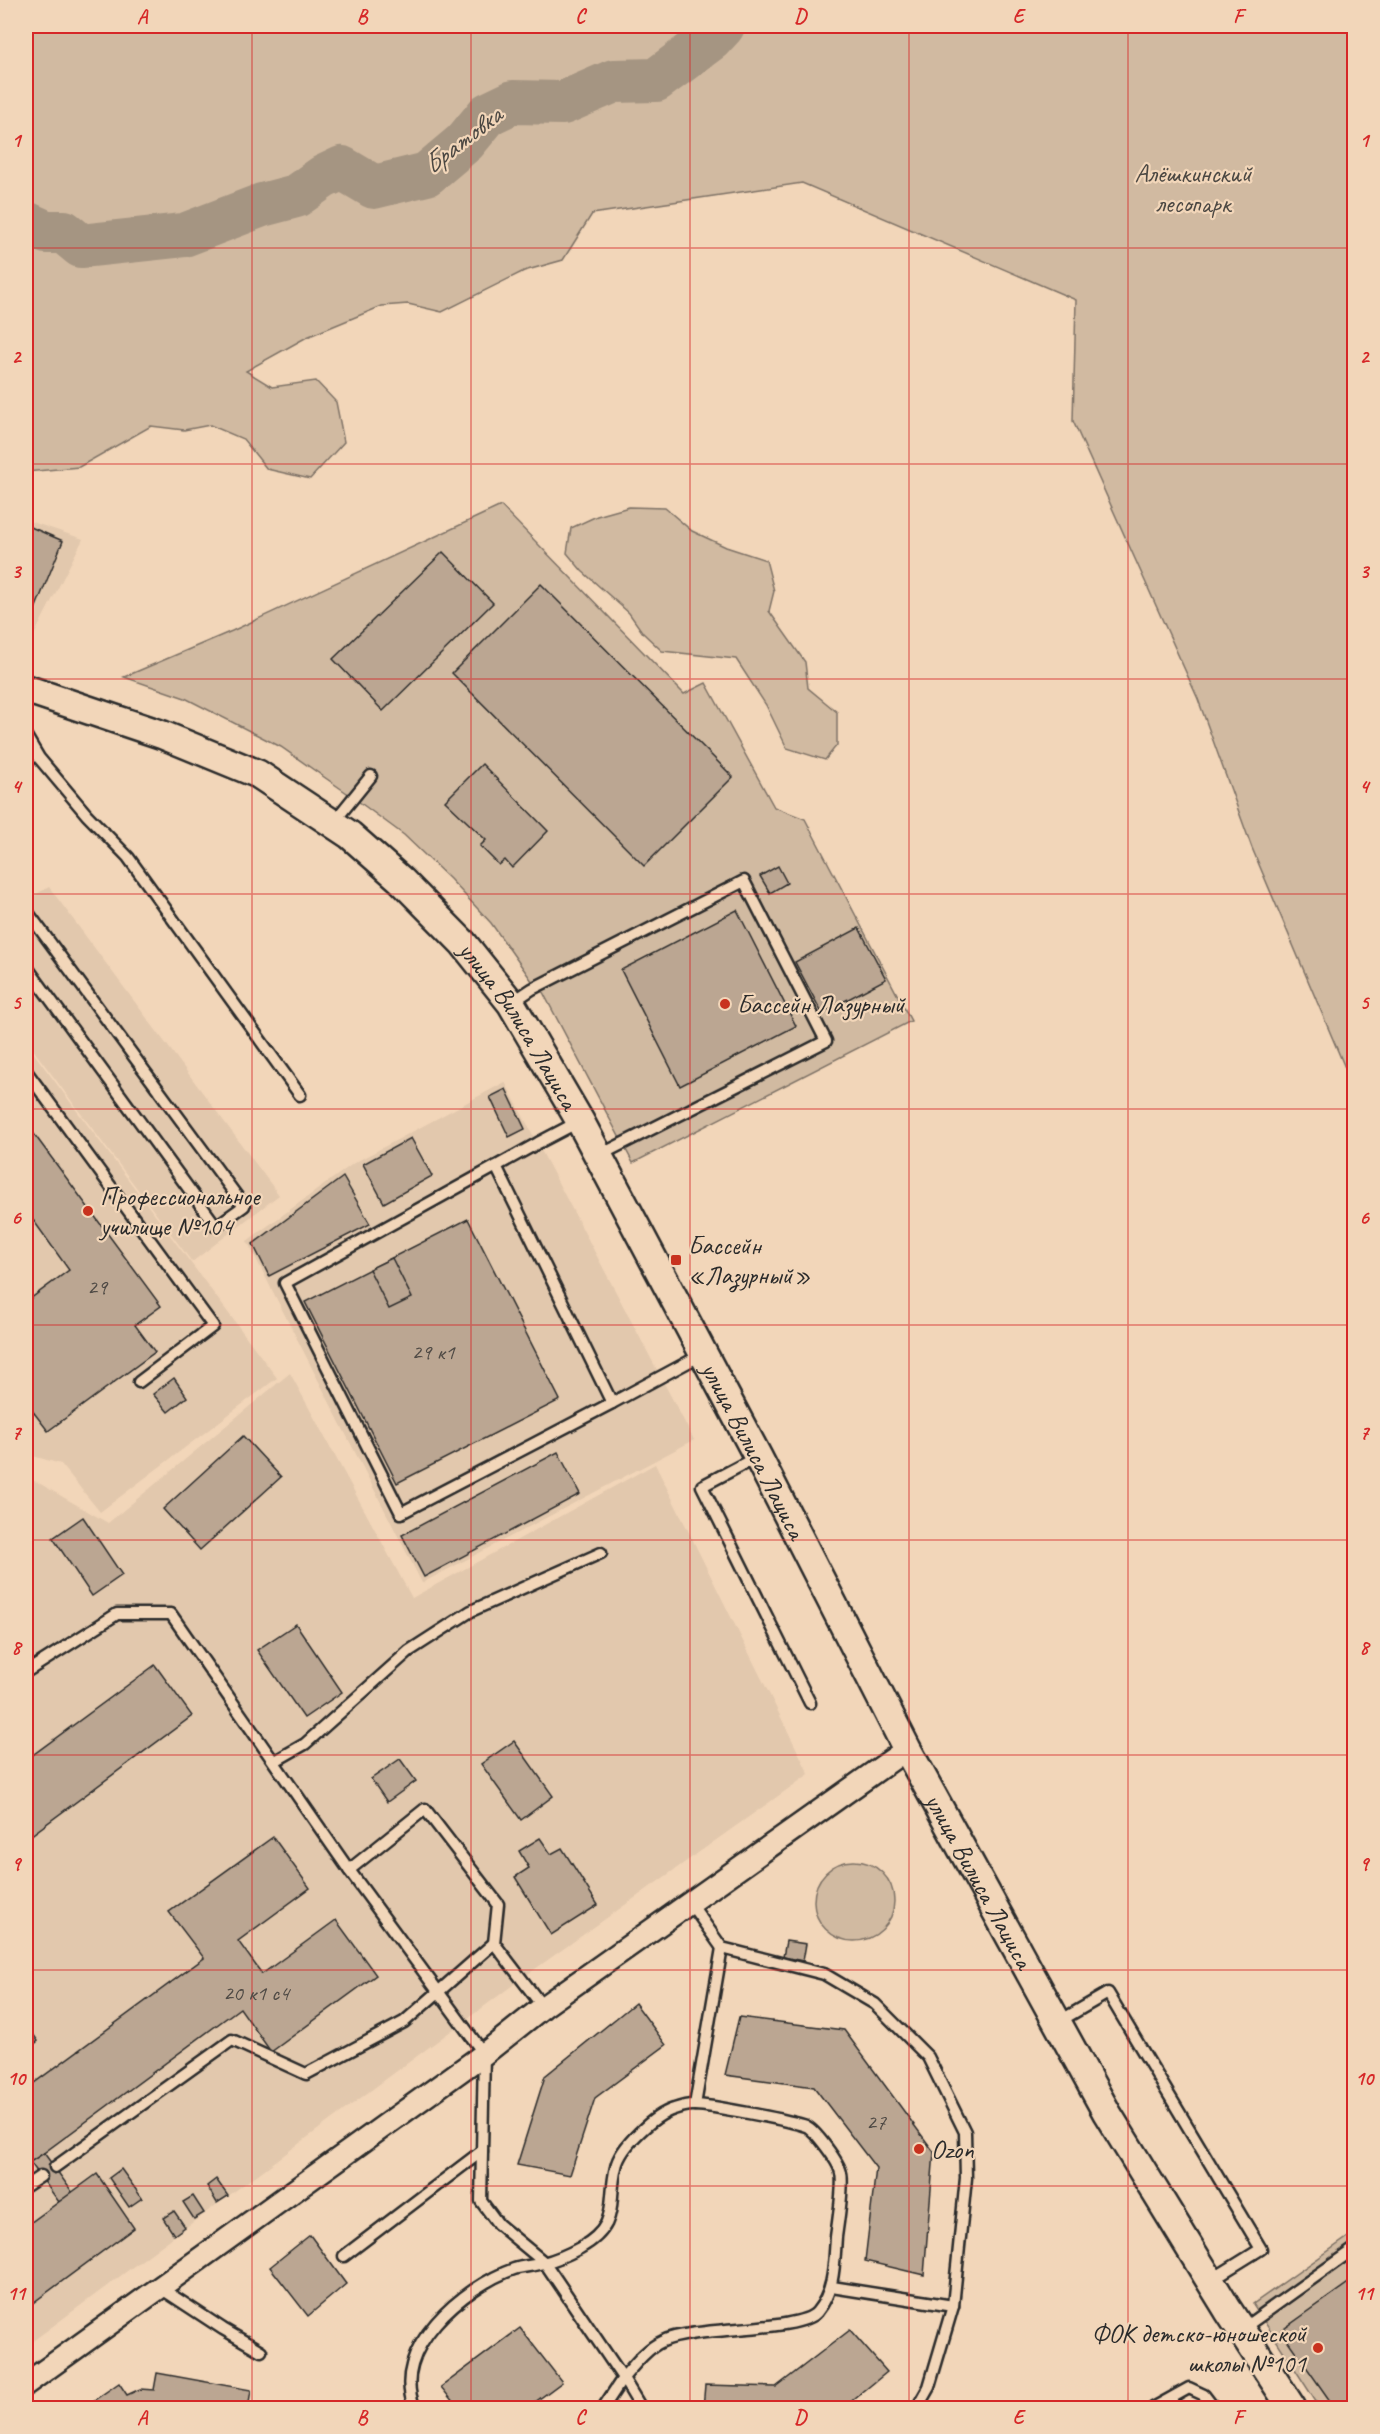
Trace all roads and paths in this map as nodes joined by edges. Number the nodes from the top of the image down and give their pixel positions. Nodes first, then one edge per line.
1 (26, 689) edge
2 (26, 736) edge
3 (370, 776) dead end
4 (333, 823) junction
5 (27, 914) edge
6 (26, 966) edge
7 (511, 1003) junction
8 (26, 1071) edge
9 (300, 1095) dead end
10 (580, 1121) junction
11 (598, 1156) junction
12 (496, 1166) junction
13 (703, 1354) junction
14 (139, 1382) dead end
15 (612, 1403) junction
16 (758, 1457) junction
17 (601, 1553) dead end
18 (26, 1672) edge
19 (810, 1703) dead end
20 (907, 1749) junction
21 (275, 1761) junction
22 (349, 1870) junction
23 (691, 1904) junction
24 (495, 1943) junction
25 (722, 1948) junction
26 (439, 1990) junction
27 (543, 2007) junction
28 (1058, 2022) junction
29 (484, 2054) junction
30 (695, 2105) junction
31 (482, 2151) junction
32 (55, 2167) dead end
33 (40, 2176) dead end
34 (26, 2186) edge
35 (1354, 2249) edge
36 (344, 2256) dead end
37 (545, 2263) junction
38 (1211, 2280) junction
39 (159, 2287) junction
40 (832, 2287) junction
41 (953, 2306) junction
42 (1241, 2330) junction
43 (261, 2351) dead end
44 (623, 2378) junction
45 (26, 2384) edge
46 (415, 2409) edge
47 (603, 2409) edge
48 (641, 2409) edge
49 (918, 2409) edge
50 (1154, 2409) edge
51 (1214, 2409) edge
52 (1292, 2409) edge

1 - 4 street, улица Вилиса Лациса
2 - 9 lane
3 - 4 lane
4 - 7 street, улица Вилиса Лациса
5 - 6 lane
7 - 10 street, улица Вилиса Лациса
7 - 11 lane
8 - 14 lane
10 - 11 street, улица Вилиса Лациса
10 - 12 lane
11 - 13 street, улица Вилиса Лациса
12 - 15 lane
12 - 15 lane
13 - 15 lane
13 - 16 street, улица Вилиса Лациса
16 - 19 lane
16 - 20 street, улица Вилиса Лациса
17 - 21 lane
18 - 21 lane
20 - 23 street
20 - 28 street, улица Вилиса Лациса
21 - 22 lane
22 - 24 lane
22 - 26 lane
23 - 25 lane
23 - 27 street
24 - 26 lane
24 - 27 lane
25 - 30 lane
25 - 41 lane
26 - 29 lane
26 - 32 lane
27 - 29 street
28 - 38 street, улица Вилиса Лациса
28 - 38 lane
29 - 31 lane
29 - 39 street
30 - 37 lane
30 - 40 lane
31 - 36 lane
31 - 37 lane
33 - 34 lane
35 - 42 lane
37 - 44 lane
37 - 46 lane
38 - 42 street, улица Вилиса Лациса
39 - 43 lane
39 - 45 street
40 - 41 lane
40 - 44 lane
41 - 49 lane
42 - 52 street, улица Вилиса Лациса
44 - 47 lane
44 - 48 lane
50 - 51 lane

